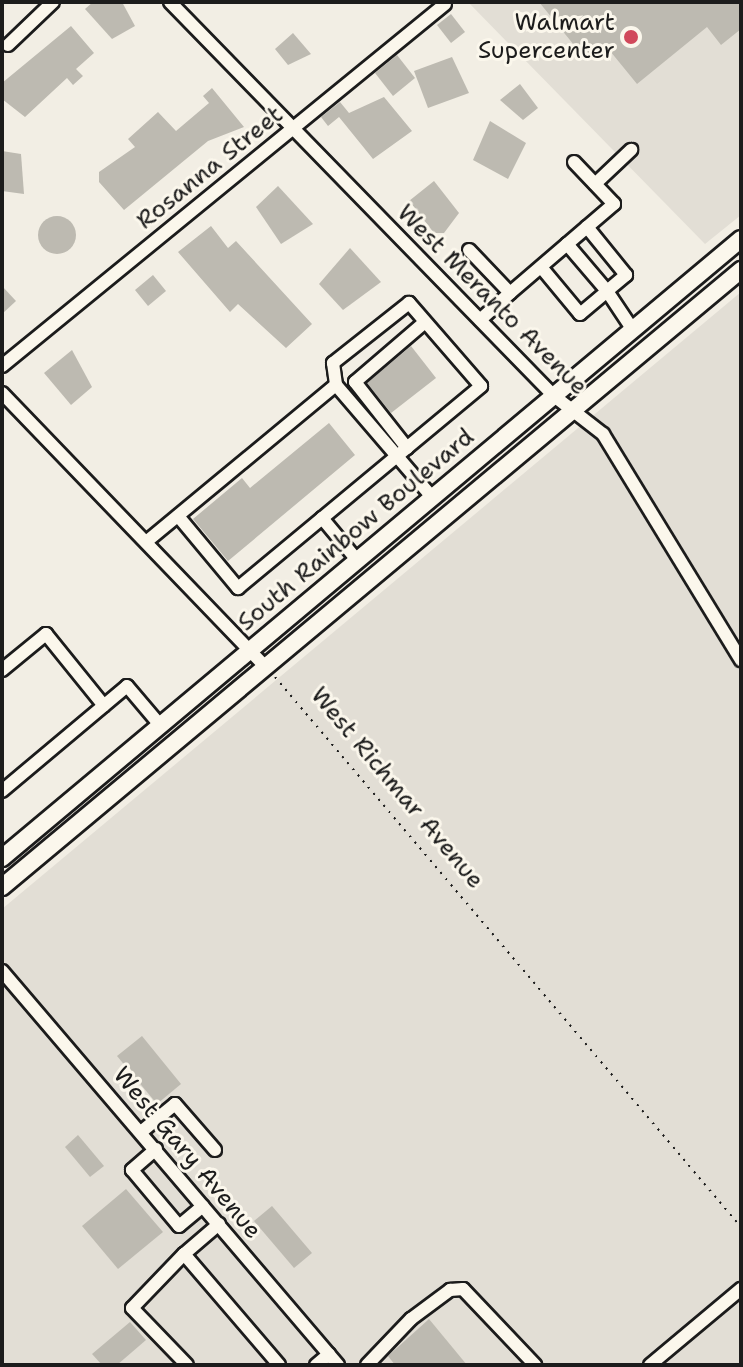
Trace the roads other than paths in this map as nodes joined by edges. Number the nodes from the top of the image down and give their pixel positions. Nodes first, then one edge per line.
1 (53, 2) edge
2 (170, 2) edge
3 (445, 4) edge
4 (8, 45) dead end
5 (293, 128) junction
6 (631, 150) dead end
7 (574, 162) dead end
8 (595, 184) junction
9 (587, 227) junction
10 (741, 239) edge
11 (567, 244) junction
12 (469, 250) dead end
13 (541, 267) junction
14 (741, 270) edge
15 (607, 291) junction
16 (510, 293) junction
17 (480, 320) junction
18 (425, 322) junction
19 (633, 330) junction
20 (2, 366) edge
21 (336, 385) junction
22 (2, 393) edge
23 (554, 396) junction
24 (570, 411) junction
25 (402, 452) junction
26 (433, 498) junction
27 (178, 516) junction
28 (322, 518) junction
29 (146, 542) junction
30 (357, 560) junction
31 (250, 650) junction
32 (741, 660) edge
33 (266, 667) junction
34 (2, 670) edge
35 (104, 706) junction
36 (160, 725) junction
37 (2, 791) edge
38 (2, 858) edge
39 (2, 887) edge
40 (2, 971) edge
41 (141, 1132) junction
42 (156, 1149) junction
43 (215, 1150) dead end
44 (203, 1206) junction
45 (219, 1224) junction
46 (184, 1254) junction
47 (741, 1289) edge
48 (329, 1354) junction
49 (187, 1365) edge
50 (279, 1365) edge
51 (316, 1365) edge
52 (338, 1365) edge
53 (367, 1365) edge
54 (535, 1365) edge
55 (650, 1365) edge

1 - 4 street
2 - 5 street, West Meranto Avenue
3 - 5 street, Rosanna Street
5 - 17 street, West Meranto Avenue
5 - 20 street, Rosanna Street
6 - 8 street
7 - 8 street
8 - 9 street
9 - 11 street
9 - 15 street
10 - 19 main road, South Rainbow Boulevard
11 - 13 street
11 - 15 street
12 - 16 street
13 - 15 street
13 - 16 street
14 - 24 main road, South Rainbow Boulevard
15 - 19 street
16 - 17 street
17 - 23 street, West Meranto Avenue
18 - 21 street
18 - 25 street
18 - 25 street
19 - 23 main road, South Rainbow Boulevard
21 - 25 street
21 - 27 street
22 - 29 street
23 - 24 street, West Meranto Avenue
23 - 26 main road, South Rainbow Boulevard
24 - 32 street, West Meranto Avenue
24 - 33 main road, South Rainbow Boulevard
25 - 26 street
25 - 28 street
26 - 30 main road, South Rainbow Boulevard
27 - 28 street
27 - 29 street
28 - 30 street
29 - 31 street
30 - 31 main road, South Rainbow Boulevard
31 - 33 street
31 - 36 main road, South Rainbow Boulevard
33 - 39 main road, South Rainbow Boulevard
34 - 35 street
35 - 36 street
35 - 37 street
36 - 38 main road, South Rainbow Boulevard
40 - 41 street, West Gary Avenue
41 - 42 street, West Gary Avenue
41 - 43 street
42 - 44 street, West Gary Avenue
42 - 44 street
44 - 45 street, West Gary Avenue
45 - 46 street
45 - 48 street, West Gary Avenue
46 - 49 street
46 - 50 street
47 - 55 street
48 - 51 street
48 - 52 street, West Gary Avenue
53 - 54 street

